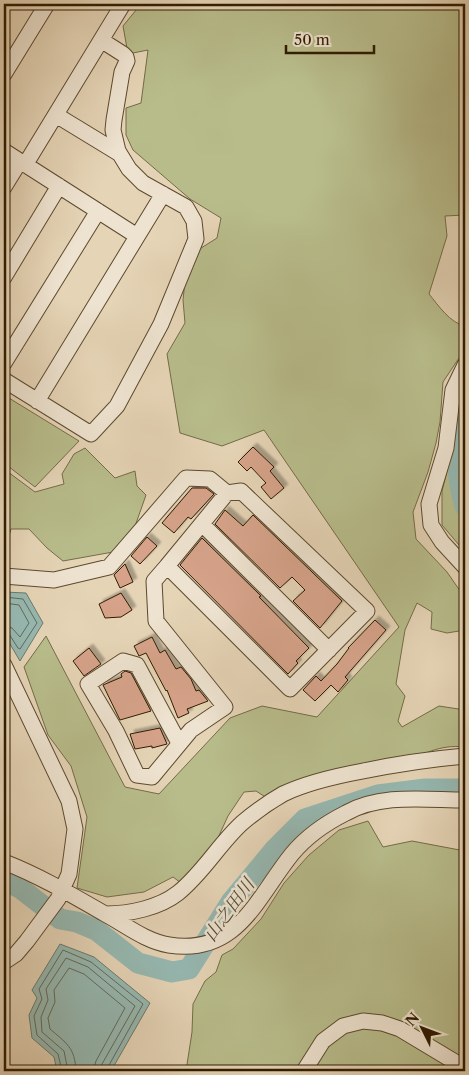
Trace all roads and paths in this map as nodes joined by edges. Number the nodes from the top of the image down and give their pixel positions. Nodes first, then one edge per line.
1 (47, 4) edge
2 (123, 4) edge
3 (101, 40) junction
4 (4, 74) edge
5 (56, 114) junction
6 (4, 151) edge
7 (120, 154) junction
8 (22, 163) junction
9 (59, 186) junction
10 (4, 187) edge
11 (163, 194) junction
12 (98, 211) junction
13 (137, 236) junction
14 (4, 277) edge
15 (4, 363) edge
16 (465, 365) edge
17 (4, 380) edge
18 (37, 401) junction
19 (228, 493) junction
20 (202, 524) junction
21 (167, 566) junction
22 (465, 567) edge
23 (4, 576) edge
24 (329, 650) junction
25 (4, 665) edge
26 (178, 743) junction
27 (465, 756) edge
28 (465, 800) edge
29 (4, 862) edge
30 (60, 894) junction
31 (106, 914) junction
32 (4, 962) edge
33 (465, 1068) edge
34 (304, 1071) edge

1 - 4 street
2 - 3 street
3 - 5 street
3 - 7 street
5 - 7 street
5 - 8 street
6 - 8 street
7 - 11 street
8 - 9 street
8 - 10 street
9 - 12 street
9 - 14 street
11 - 13 street
11 - 18 street
12 - 13 street
12 - 15 street
13 - 18 street
16 - 22 street
17 - 18 street
19 - 20 street
19 - 23 street
19 - 24 street
20 - 21 street
20 - 24 street
21 - 24 street
21 - 26 street
25 - 30 street
26 - 26 street
27 - 31 street
28 - 31 street
29 - 30 street
30 - 31 street
30 - 32 street
33 - 34 street

